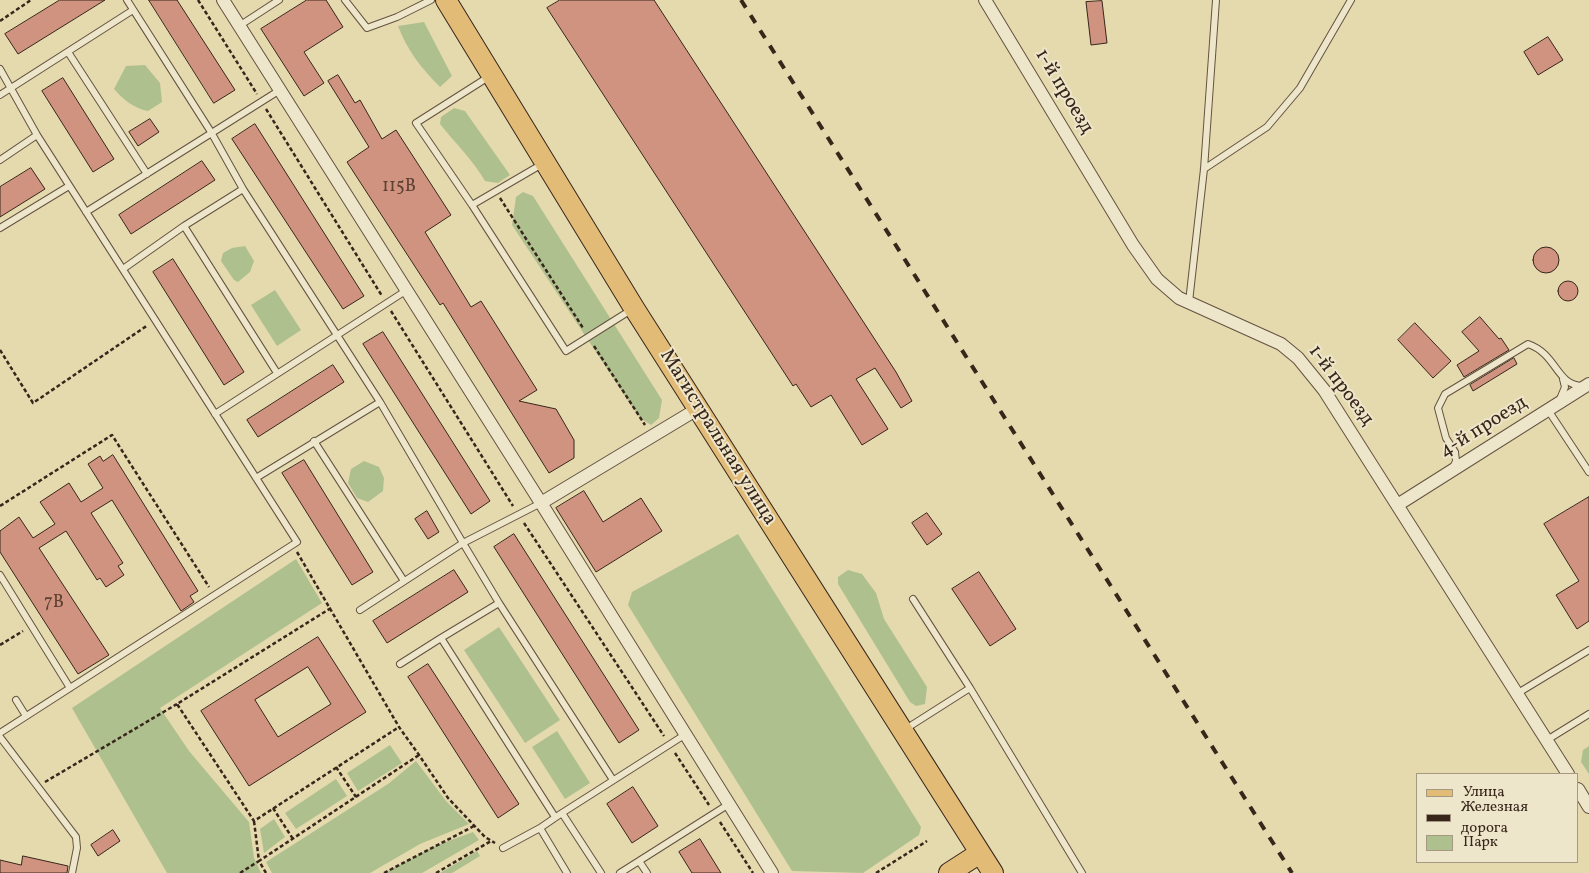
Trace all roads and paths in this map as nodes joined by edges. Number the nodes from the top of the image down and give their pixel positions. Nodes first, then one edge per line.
1 (31, 0) edge
2 (127, 0) edge
3 (198, 0) edge
4 (223, 0) edge
5 (279, 0) edge
6 (345, 0) edge
7 (431, 0) edge
8 (446, 0) edge
9 (985, 0) edge
10 (1216, 0) edge
11 (1351, 0) edge
12 (133, 10) junction
13 (0, 20) edge
14 (239, 26) junction
15 (68, 52) junction
16 (0, 69) edge
17 (491, 75) junction
18 (12, 88) junction
19 (280, 90) junction
20 (0, 95) edge
21 (261, 102) junction
22 (211, 132) junction
23 (37, 135) junction
24 (0, 160) edge
25 (544, 162) junction
26 (1204, 169) junction
27 (146, 174) junction
28 (69, 186) junction
29 (243, 189) junction
30 (495, 191) junction
31 (472, 204) junction
32 (86, 212) junction
33 (184, 226) junction
34 (0, 228) edge
35 (122, 269) junction
36 (407, 290) junction
37 (386, 303) junction
38 (1188, 303) junction
39 (634, 308) junction
40 (155, 320) junction
41 (337, 333) junction
42 (588, 337) junction
43 (0, 350) edge
44 (276, 373) junction
45 (1563, 379) junction
46 (1587, 385) edge
47 (380, 402) junction
48 (1553, 407) junction
49 (699, 408) junction
50 (215, 414) junction
51 (652, 437) junction
52 (314, 441) junction
53 (1455, 452) junction
54 (1471, 458) junction
55 (1452, 470) junction
56 (1589, 472) edge
57 (256, 478) junction
58 (541, 503) junction
59 (1399, 504) junction
60 (0, 506) edge
61 (518, 513) junction
62 (297, 542) junction
63 (462, 543) junction
64 (0, 575) edge
65 (404, 581) junction
66 (214, 594) junction
67 (913, 600) dead end
68 (499, 603) junction
69 (330, 608) junction
70 (360, 610) dead end
71 (31, 626) junction
72 (441, 638) junction
73 (0, 645) edge
74 (1589, 650) edge
75 (400, 664) dead end
76 (70, 688) junction
77 (970, 688) junction
78 (1518, 693) junction
79 (16, 700) dead end
80 (177, 704) junction
81 (1589, 714) edge
82 (26, 716) junction
83 (399, 727) junction
84 (902, 730) junction
85 (686, 734) junction
86 (0, 735) edge
87 (1547, 740) junction
88 (670, 744) junction
89 (419, 755) junction
90 (336, 767) junction
91 (1567, 773) edge
92 (613, 780) junction
93 (37, 786) junction
94 (1579, 791) edge
95 (356, 797) junction
96 (729, 804) junction
97 (1589, 807) edge
98 (273, 808) junction
99 (562, 813) junction
100 (714, 813) junction
101 (555, 817) junction
102 (254, 821) junction
103 (474, 826) junction
104 (540, 828) junction
105 (293, 838) junction
106 (491, 841) junction
107 (927, 842) dead end
108 (503, 848) joint
109 (980, 853) junction
110 (259, 861) junction
111 (639, 861) junction
112 (72, 873) edge
113 (240, 873) edge
114 (266, 873) edge
115 (384, 873) edge
116 (436, 873) edge
117 (567, 873) edge
118 (601, 873) edge
119 (620, 873) edge
120 (647, 873) edge
121 (753, 873) edge
122 (772, 873) edge
123 (876, 873) edge
124 (949, 873) edge
125 (993, 873) edge
126 (1082, 873) edge

1 - 13 path
2 - 12 lane
3 - 21 path
4 - 14 street
5 - 14 lane
6 - 7 lane
8 - 17 main road, Магистральная улица
9 - 38 street, 1-й проезд
10 - 26 lane
11 - 26 lane
12 - 15 lane
12 - 22 lane
14 - 19 street
15 - 18 lane
15 - 27 lane
16 - 18 lane
17 - 25 main road, Магистральная улица
17 - 31 lane
18 - 20 lane
18 - 23 lane
19 - 21 lane
19 - 36 street
21 - 22 lane
21 - 37 path
22 - 27 lane
22 - 29 lane
23 - 24 lane
23 - 28 lane
25 - 30 lane
25 - 39 main road, Магистральная улица
26 - 38 lane
27 - 32 lane
28 - 32 lane
28 - 34 lane
29 - 33 lane
29 - 41 lane
30 - 31 lane
30 - 42 path
31 - 42 lane
32 - 35 lane
33 - 35 lane
33 - 44 lane
35 - 40 lane
36 - 37 lane
36 - 58 street
37 - 41 lane
37 - 61 path
38 - 59 street, 1-й проезд
39 - 42 lane
39 - 49 main road, Магистральная улица
40 - 43 path
40 - 50 lane
41 - 44 lane
41 - 47 lane
42 - 51 path
44 - 50 lane
45 - 46 lane
45 - 48 lane
45 - 53 lane
46 - 48 street, 4-й проезд
47 - 52 lane
47 - 63 lane
48 - 54 street, 4-й проезд
48 - 56 lane
49 - 51 street
49 - 84 main road, Магистральная улица
50 - 57 lane
51 - 58 street
52 - 57 lane
52 - 65 lane
53 - 54 lane
53 - 55 lane
54 - 55 street, 4-й проезд
55 - 59 street, 4-й проезд
57 - 62 lane
58 - 61 lane
58 - 85 street
59 - 78 street, 1-й проезд
60 - 66 path
61 - 63 lane
61 - 88 path
62 - 66 lane
62 - 69 path
63 - 65 lane
63 - 68 lane
64 - 71 lane
65 - 70 lane
66 - 76 lane
67 - 77 lane
68 - 72 lane
68 - 92 lane
69 - 80 path
69 - 83 path
71 - 73 path
71 - 76 lane
72 - 75 lane
72 - 101 lane
74 - 78 lane
76 - 82 lane
77 - 84 lane
77 - 126 lane
78 - 87 street, 1-й проезд
79 - 82 lane
80 - 93 path
80 - 102 path
81 - 87 lane
82 - 86 lane
83 - 89 path
83 - 90 path
84 - 109 main road, Магистральная улица
85 - 88 lane
85 - 96 street
86 - 93 lane
87 - 91 street, 1-й проезд
88 - 92 lane
88 - 100 path
89 - 95 path
89 - 103 path
90 - 95 path
90 - 98 path
92 - 99 lane
93 - 112 lane
94 - 97 street
95 - 105 path
96 - 100 lane
96 - 122 street
98 - 102 path
98 - 105 path
99 - 101 lane
99 - 118 lane
100 - 111 lane
100 - 121 path
101 - 104 lane
102 - 110 path
103 - 106 path
103 - 115 path
104 - 108 lane
104 - 117 lane
105 - 110 path
106 - 108 path
106 - 116 path
107 - 123 path
109 - 124 main road
109 - 125 main road, Магистральная улица
110 - 113 path
110 - 114 path
111 - 119 lane
111 - 120 lane

